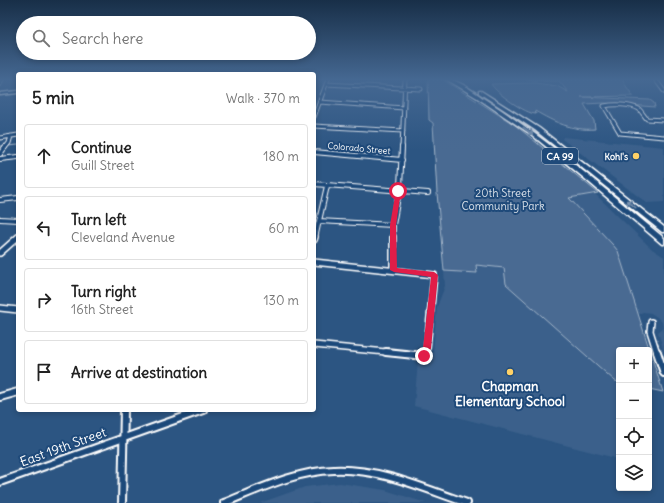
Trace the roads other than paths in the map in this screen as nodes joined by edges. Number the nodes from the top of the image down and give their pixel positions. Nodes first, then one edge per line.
1 (320, 102) edge
2 (327, 102) edge
3 (404, 102) edge
4 (488, 102) edge
5 (498, 102) edge
6 (404, 108) junction
7 (316, 112) edge
8 (664, 120) edge
9 (316, 126) edge
10 (403, 132) junction
11 (16, 135) edge
12 (11, 136) junction
13 (664, 137) edge
14 (0, 138) edge
15 (316, 152) edge
16 (0, 154) edge
17 (16, 157) edge
18 (0, 159) edge
19 (402, 160) junction
20 (316, 184) edge
21 (327, 186) junction
22 (398, 191) junction
23 (428, 193) dead end
24 (16, 198) edge
25 (0, 200) edge
26 (0, 219) edge
27 (636, 219) junction
28 (16, 220) edge
29 (319, 221) junction
30 (393, 225) junction
31 (663, 229) edge
32 (316, 232) edge
33 (16, 239) edge
34 (664, 242) edge
35 (664, 247) edge
36 (0, 253) edge
37 (316, 262) edge
38 (394, 270) junction
39 (0, 308) edge
40 (16, 309) edge
41 (651, 322) dead end
42 (316, 345) edge
43 (664, 373) edge
44 (16, 393) edge
45 (0, 397) edge
46 (124, 412) edge
47 (197, 412) edge
48 (123, 438) junction
49 (0, 482) edge
50 (122, 503) edge
51 (224, 503) edge
52 (467, 503) edge

1 - 7 street
2 - 6 street
3 - 6 street
4 -> 27 highway, CA 99
31 -> 5 highway, CA 99
6 - 10 street
8 - 13 street
9 - 10 street
10 - 19 street
11 - 12 street
12 - 14 street
12 - 16 street
15 - 19 street, Colorado Street
17 - 18 street
19 - 22 street
20 - 21 street
21 - 22 street
21 - 29 street
22 - 23 street
22 - 30 street
24 - 25 street
26 - 28 street
27 - 34 highway, CA 99
27 - 35 highway
29 - 30 street
29 - 32 street
30 - 38 street
33 - 36 street
37 - 38 street
38 - 42 street
39 - 40 street
41 - 43 street
44 - 45 street
46 - 48 street
47 - 48 street, East 19th Street
48 - 49 street, East 19th Street
48 - 50 street
51 - 52 street

